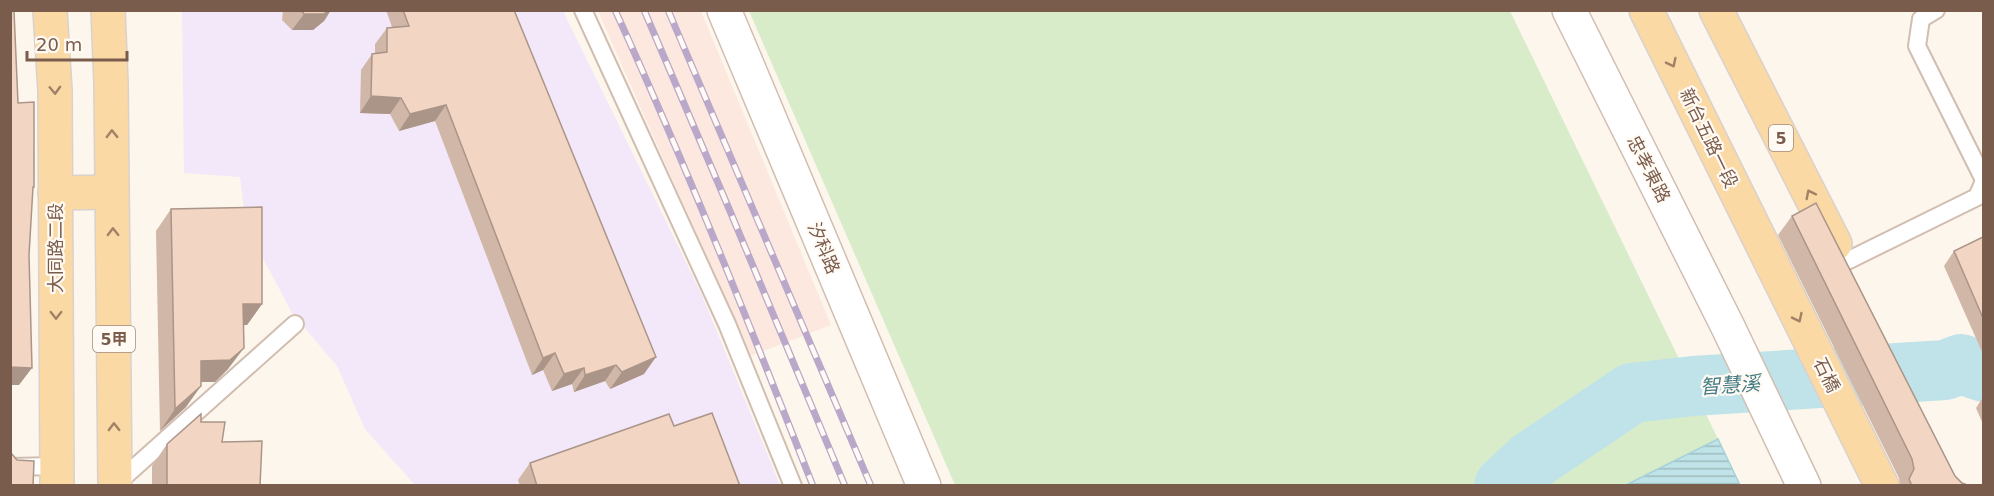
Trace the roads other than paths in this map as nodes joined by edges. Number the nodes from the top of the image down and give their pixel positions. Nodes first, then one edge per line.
1 (50, 10) edge
2 (108, 10) edge
3 (583, 10) edge
4 (724, 10) edge
5 (1569, 10) edge
6 (1646, 10) edge
7 (1716, 10) edge
8 (1936, 10) edge
9 (1983, 181) edge
10 (112, 192) junction
11 (55, 193) junction
12 (1772, 265) joint
13 (1849, 271) joint
14 (295, 324) dead end
15 (10, 467) edge
16 (57, 476) edge
17 (115, 485) edge
18 (794, 486) edge
19 (924, 486) edge
20 (1804, 486) edge
21 (1882, 486) edge

1 -> 11 main road, 大同路二段
10 -> 2 main road, 5甲
3 - 18 lane
4 - 19 street, 汐科路
5 - 20 street, 忠孝東路
6 -> 12 main road, 新台五路一段
13 -> 7 main road, 5
8 - 9 lane
9 - 13 lane
10 - 11 main road
17 -> 10 main road, 5甲
11 -> 16 main road, 大同路二段
12 -> 21 main road, 石橋
14 - 17 lane
15 - 16 lane

